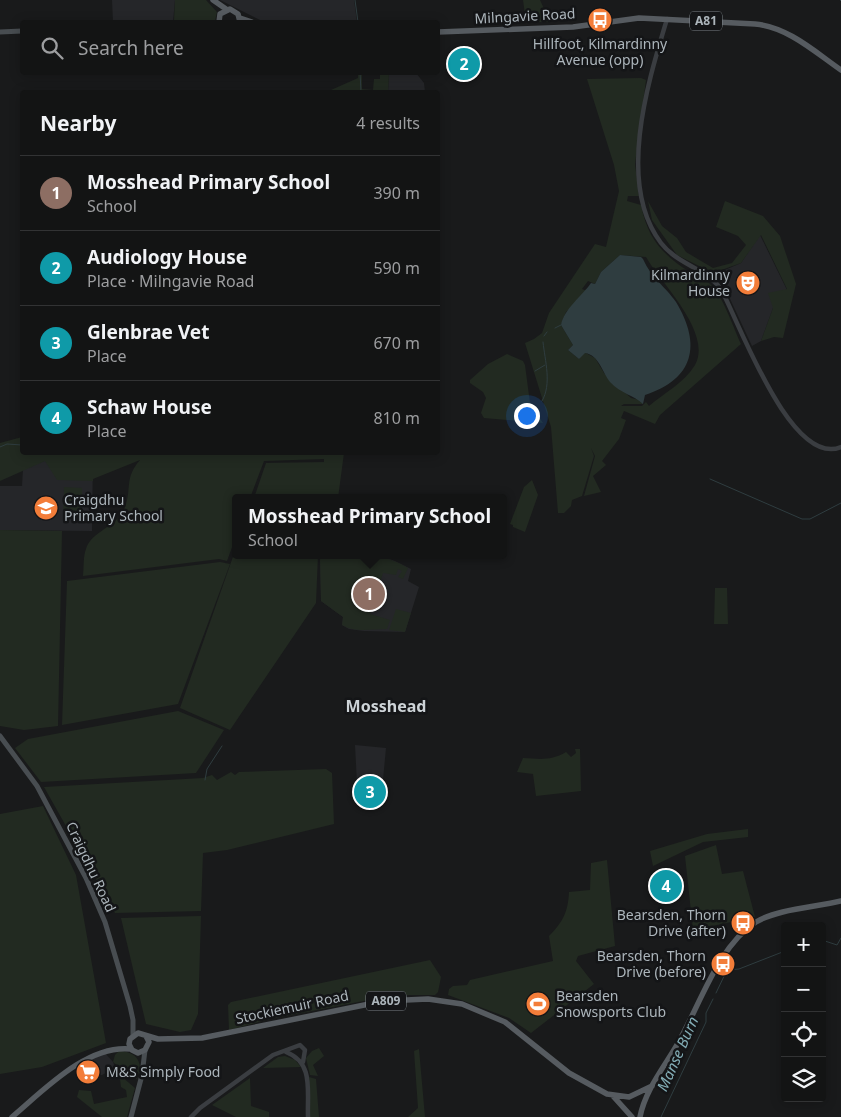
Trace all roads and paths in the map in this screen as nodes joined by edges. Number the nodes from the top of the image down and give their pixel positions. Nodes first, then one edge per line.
1 (213, 0) edge
2 (218, 5) junction
3 (226, 9) junction
4 (220, 14) junction
5 (667, 19) junction
6 (219, 20) edge
7 (240, 20) edge
8 (20, 31) edge
9 (0, 32) edge
10 (440, 32) edge
11 (841, 70) edge
12 (841, 447) edge
13 (0, 736) edge
14 (841, 901) edge
15 (133, 1020) junction
16 (132, 1035) junction
17 (143, 1035) junction
18 (158, 1039) junction
19 (129, 1041) junction
20 (119, 1047) junction
21 (147, 1048) junction
22 (294, 1048) junction
23 (133, 1050) junction
24 (286, 1052) junction
25 (304, 1054) junction
26 (296, 1056) junction
27 (142, 1060) junction
28 (303, 1062) junction
29 (652, 1086) junction
30 (613, 1096) junction
31 (12, 1117) edge
32 (131, 1117) edge
33 (191, 1117) edge
34 (308, 1117) edge
35 (632, 1117) edge
36 (640, 1117) edge

1 - 2 main road
2 - 3 main road
2 - 4 main road
3 - 4 main road
3 - 7 main road
4 - 6 main road
5 - 10 main road, Milngavie Road / A81
5 - 11 main road, Milngavie Road / A81
5 - 12 street
8 - 9 main road
13 - 15 main road, Craigdhu Road
14 - 29 main road
15 - 16 main road, Craigdhu Road
15 - 17 main road, Craigdhu Road
16 - 17 main road
16 - 19 main road
17 - 18 main road, Stockiemuir Road / A809
17 - 21 main road
18 - 21 main road
18 - 30 main road, Stockiemuir Road / A809
19 - 20 main road
19 - 23 main road
20 - 23 main road
20 - 31 main road
21 - 23 main road
21 - 27 main road
22 - 24 street
22 - 25 street
22 - 26 street
23 - 27 main road
24 - 26 street
24 - 33 street
25 - 26 street
25 - 28 street
26 - 28 street
27 - 32 main road
28 - 34 street
29 - 30 main road, A809
29 - 36 main road
30 - 35 main road

